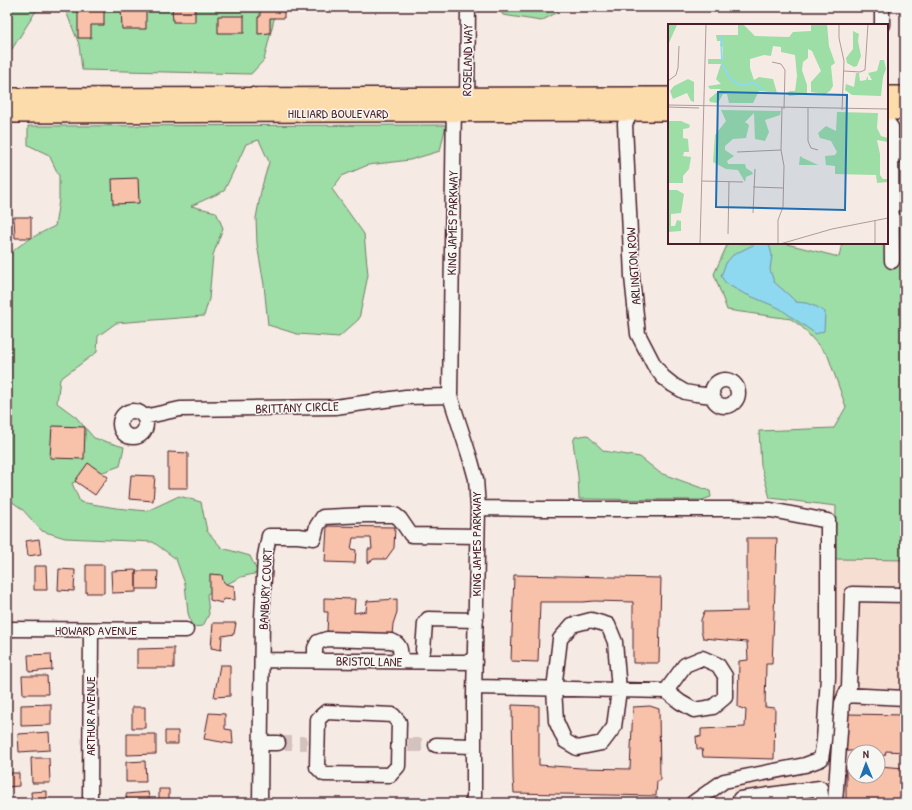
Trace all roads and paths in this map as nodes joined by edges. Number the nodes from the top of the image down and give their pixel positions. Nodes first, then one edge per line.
1 (468, 7) edge
2 (882, 7) edge
3 (882, 24) edge
4 (888, 95) edge
5 (905, 95) edge
6 (668, 96) edge
7 (7, 97) edge
8 (460, 104) junction
9 (634, 104) junction
10 (888, 111) edge
11 (905, 111) edge
12 (668, 112) edge
13 (7, 114) edge
14 (888, 123) edge
15 (891, 141) junction
16 (905, 156) edge
17 (892, 261) dead end
18 (450, 396) junction
19 (712, 396) dead end
20 (144, 417) dead end
21 (478, 508) junction
22 (477, 536) junction
23 (905, 596) edge
24 (476, 620) junction
25 (7, 629) edge
26 (91, 630) junction
27 (186, 630) dead end
28 (423, 650) dead end
29 (262, 660) junction
30 (315, 660) junction
31 (401, 661) junction
32 (475, 662) junction
33 (474, 687) junction
34 (554, 689) junction
35 (619, 690) junction
36 (666, 691) dead end
37 (845, 695) junction
38 (905, 698) edge
39 (261, 743) junction
40 (278, 743) tunnel mouth
41 (312, 743) joint
42 (436, 745) tunnel mouth
43 (474, 746) junction
44 (740, 799) dead end
45 (90, 803) edge
46 (260, 803) edge
47 (472, 803) edge
48 (476, 803) edge
49 (693, 803) edge
50 (822, 803) edge
51 (836, 803) edge

1 - 8 street, ROSELAND WAY
2 - 3 street
4 - 5 main road
6 - 9 main road, HILLIARD BOULEVARD
7 - 8 main road, HILLIARD BOULEVARD
8 - 9 main road, HILLIARD BOULEVARD
8 - 13 main road, HILLIARD BOULEVARD
8 - 18 street, KING JAMES PARKWAY
9 - 12 main road, HILLIARD BOULEVARD
9 - 19 street, ARLINGTON ROW
10 - 11 main road
14 - 15 street
15 - 16 street
15 - 17 street
18 - 20 street, BRITTANY CIRCLE
18 - 21 street, KING JAMES PARKWAY
21 - 22 street, KING JAMES PARKWAY
21 - 49 street
22 - 24 street, KING JAMES PARKWAY
22 - 29 street, BANBURY COURT
23 - 37 street
24 - 28 street
24 - 32 street, KING JAMES PARKWAY
25 - 26 street, HOWARD AVENUE
26 - 27 street, HOWARD AVENUE
26 - 45 street, ARTHUR AVENUE
29 - 30 street, BRISTOL LANE
29 - 39 street, BANBURY COURT
30 - 31 street, BRISTOL LANE
30 - 31 street
31 - 32 street, BRISTOL LANE
32 - 33 street, KING JAMES PARKWAY
33 - 34 street
33 - 43 street, KING JAMES PARKWAY
34 - 35 street
34 - 35 street
34 - 35 street
35 - 36 street
37 - 38 street
37 - 51 street
39 - 40 street
39 - 46 street, BANBURY COURT
41 - 41 street
42 - 43 street
43 - 47 street, KING JAMES PARKWAY
44 - 50 street
47 - 48 street

